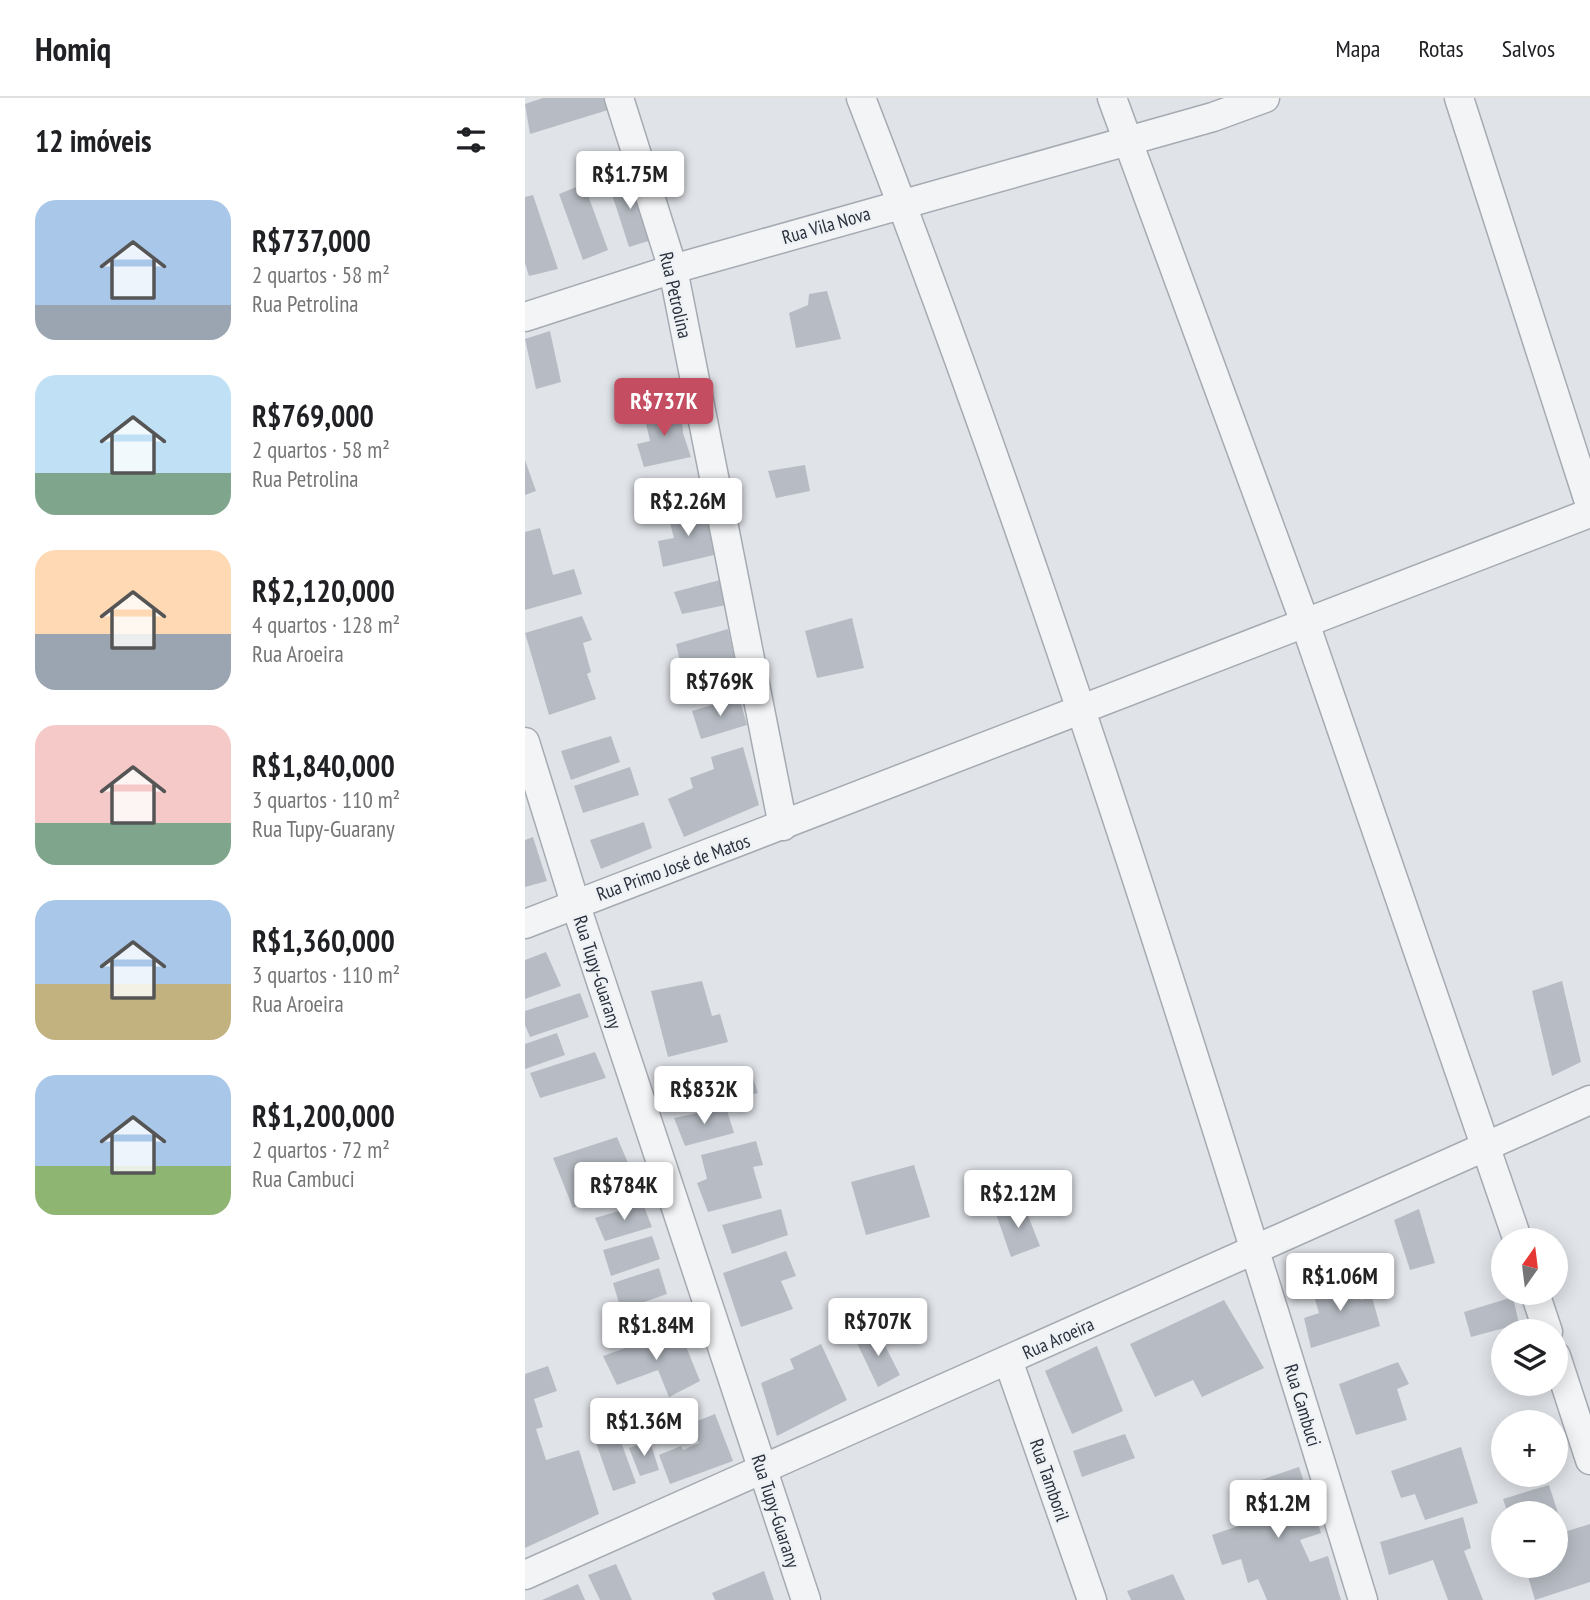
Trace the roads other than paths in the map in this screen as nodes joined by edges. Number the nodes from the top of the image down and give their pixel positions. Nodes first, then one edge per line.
1 (619, 98) edge
2 (861, 98) edge
3 (1112, 98) edge
4 (1265, 98) edge
5 (1459, 98) edge
6 (1128, 141) junction
7 (902, 203) junction
8 (673, 269) junction
9 (525, 317) edge
10 (1590, 505) edge
11 (1590, 513) edge
12 (1305, 623) junction
13 (1082, 710) junction
14 (525, 742) edge
15 (783, 826) junction
16 (575, 903) junction
17 (525, 924) edge
18 (1590, 1100) edge
19 (1487, 1148) junction
20 (1514, 1228) edge
21 (1255, 1251) junction
22 (1008, 1360) junction
23 (1568, 1393) edge
24 (1590, 1460) edge
25 (762, 1468) junction
26 (525, 1575) edge
27 (806, 1600) edge
28 (1091, 1600) edge
29 (1363, 1600) edge

1 - 8 street, Rua Petrolina
2 - 7 street
3 - 6 street
4 - 6 street, Rua Vila Nova
5 - 10 street
6 - 7 street, Rua Vila Nova
6 - 12 street
7 - 8 street, Rua Vila Nova
7 - 13 street, Rua Cambuci
8 - 9 street, Rua Vila Nova
8 - 15 street, Rua Petrolina
11 - 12 street, Rua Primo José de Matos
12 - 13 street, Rua Primo José de Matos
12 - 19 street
13 - 15 street, Rua Primo José de Matos
13 - 21 street, Rua Cambuci
14 - 16 street, Rua Tupy-Guarany
15 - 16 street, Rua Primo José de Matos
16 - 17 street, Rua Primo José de Matos
16 - 25 street, Rua Tupy-Guarany
18 - 19 street, Rua Aroeira
19 - 20 street
19 - 21 street, Rua Aroeira
21 - 22 street, Rua Aroeira
21 - 29 street, Rua Cambuci
22 - 25 street, Rua Aroeira
22 - 28 street, Rua Tamboril
23 - 24 street
25 - 26 street, Rua Aroeira
25 - 27 street, Rua Tupy-Guarany

